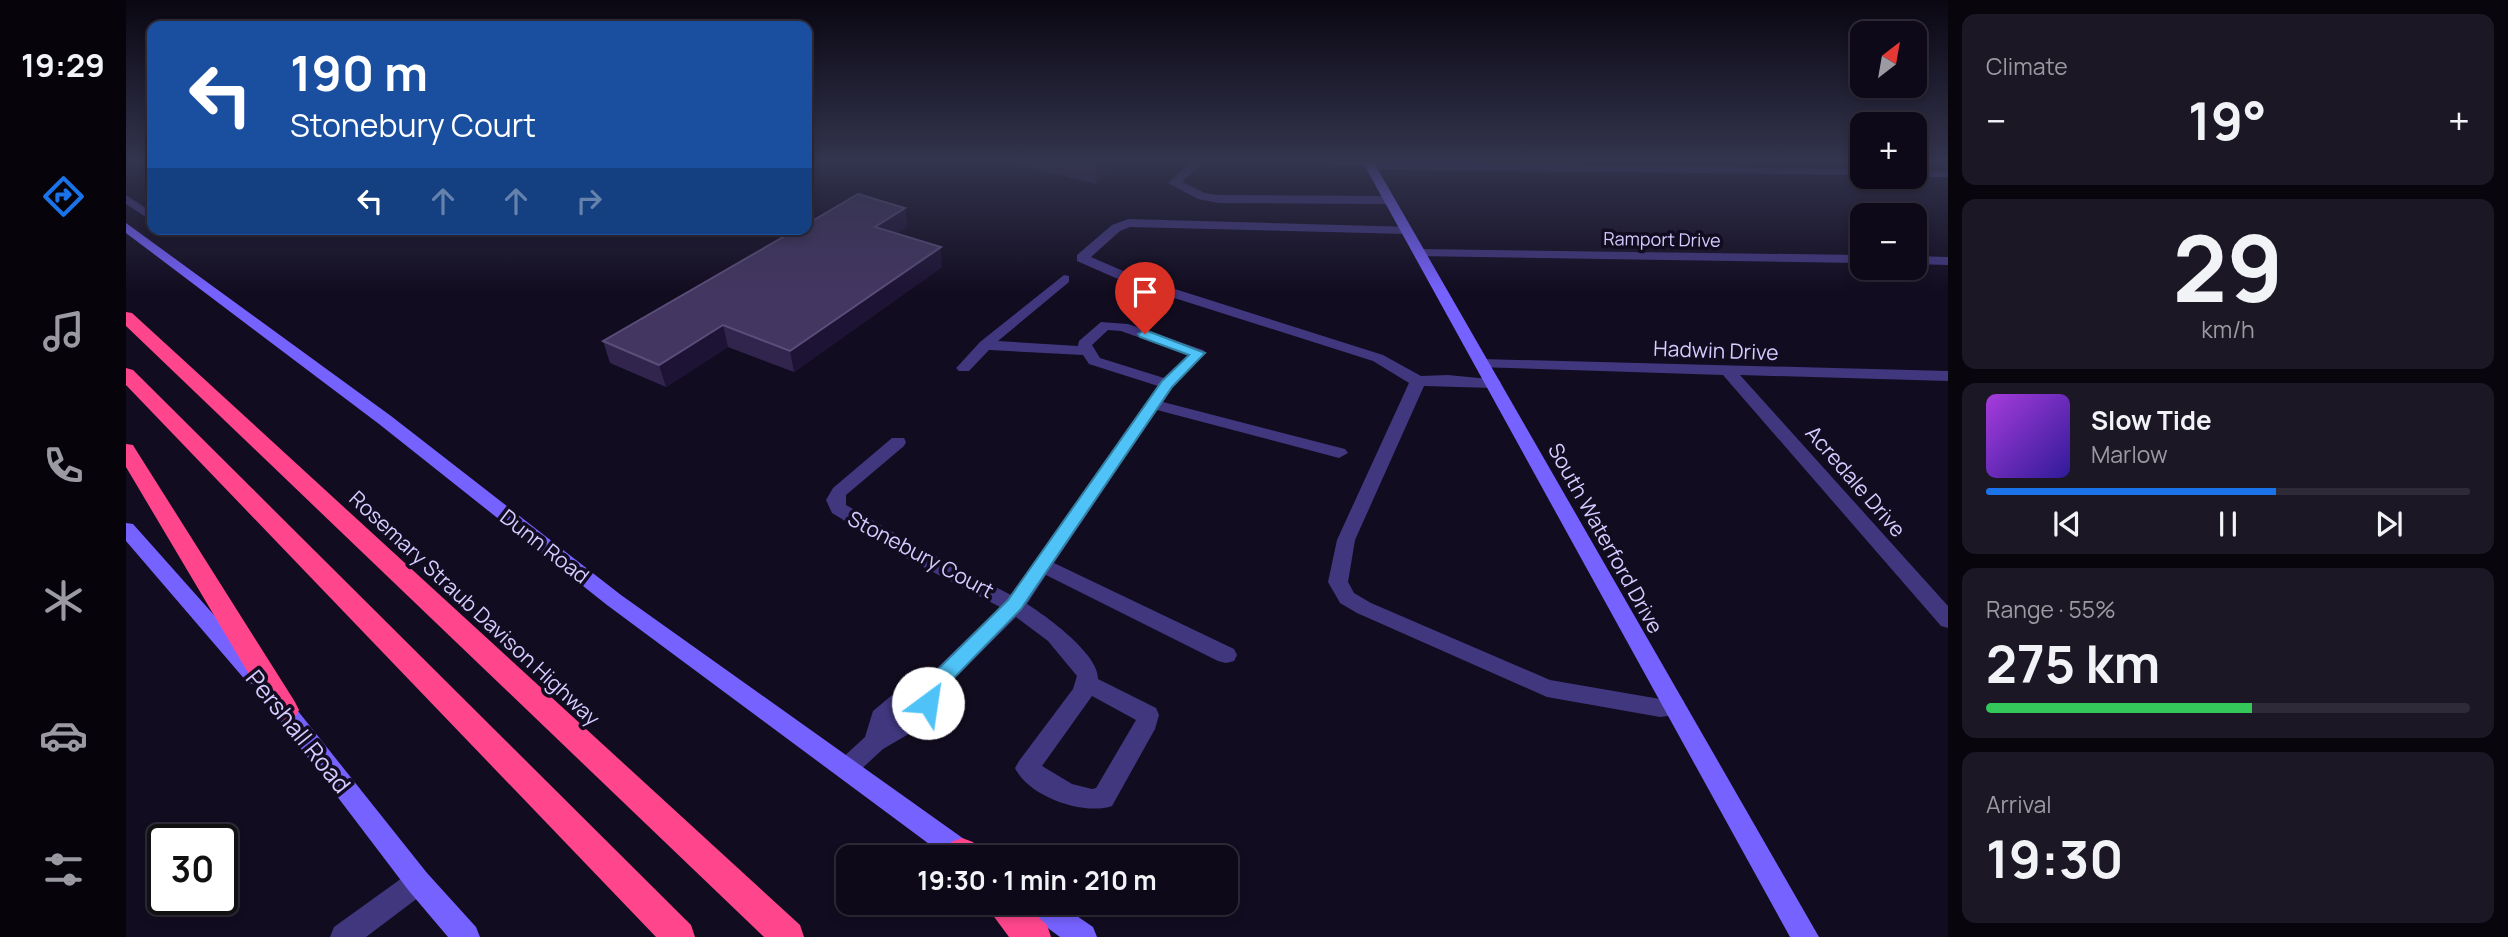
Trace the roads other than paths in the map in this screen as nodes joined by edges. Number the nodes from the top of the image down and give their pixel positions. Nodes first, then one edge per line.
1 (1393, 205) edge
2 (126, 227) edge
3 (1407, 230) junction
4 (1420, 253) junction
5 (1850, 259) edge
6 (1927, 260) edge
7 (1948, 261) edge
8 (1064, 279) dead end
9 (126, 317) edge
10 (985, 345) junction
11 (1088, 351) junction
12 (1482, 364) junction
13 (964, 368) dead end
14 (1729, 372) junction
15 (1948, 376) edge
16 (1418, 381) junction
17 (129, 382) edge
18 (1493, 383) junction
19 (1167, 384) junction
20 (1153, 404) junction
21 (898, 442) dead end
22 (126, 450) edge
23 (1339, 453) dead end
24 (126, 529) edge
25 (1042, 565) junction
26 (1015, 604) junction
27 (1948, 620) edge
28 (1226, 656) dead end
29 (1086, 683) junction
30 (1675, 707) junction
31 (285, 710) junction
32 (848, 768) junction
33 (951, 845) edge
34 (418, 882) junction
35 (1012, 915) edge
36 (1052, 915) edge
37 (344, 937) edge
38 (466, 937) edge
39 (679, 937) edge
40 (788, 937) edge
41 (1035, 937) edge
42 (1083, 937) edge
43 (1805, 937) edge

1 - 3 street, South Waterford Drive
2 - 32 street, Dunn Road
3 - 4 street, South Waterford Drive
3 - 16 street
4 - 5 street, Ramport Drive
4 - 12 street, South Waterford Drive
6 - 7 street
8 - 10 street
9 - 40 highway, Rosemary Straub Davison Highway
10 - 11 street
10 - 13 street
11 - 19 street
11 - 19 street, Stonebury Court
12 - 14 street, Hadwin Drive
12 - 18 street, South Waterford Drive
14 - 15 street, Hadwin Drive
14 - 27 street, Acredale Drive
16 - 18 street
16 - 30 street
17 - 39 highway
18 - 30 street, South Waterford Drive
19 - 20 street, Stonebury Court
20 - 23 street
20 - 25 street, Stonebury Court
21 - 26 street, Stonebury Court
22 - 31 highway
24 - 31 street, Pershall Road
25 - 26 street, Stonebury Court
25 - 28 street
26 - 29 street, Stonebury Court
26 - 32 street, Stonebury Court
29 - 29 street
30 - 43 street, South Waterford Drive
31 - 34 street, Pershall Road
32 - 33 street, Dunn Road
34 - 37 street
34 - 38 street, Pershall Road
35 - 41 highway
36 - 42 street

